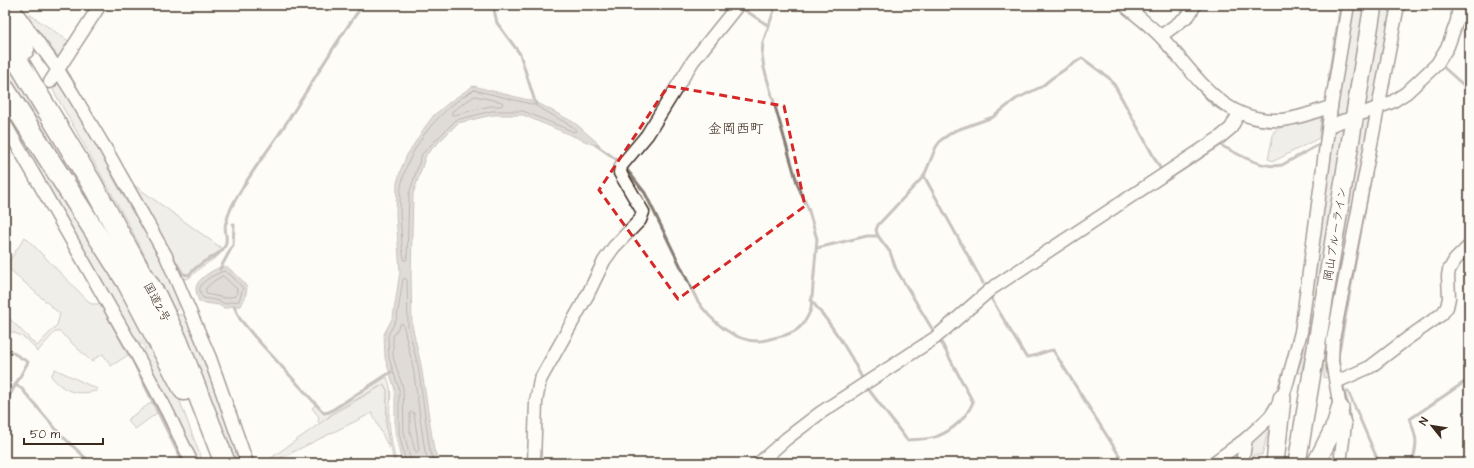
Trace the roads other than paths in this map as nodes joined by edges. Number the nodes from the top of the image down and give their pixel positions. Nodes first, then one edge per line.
1 (11, 5) edge
2 (100, 5) edge
3 (738, 5) edge
4 (1124, 5) edge
5 (1195, 5) edge
6 (1348, 5) edge
7 (1373, 5) edge
8 (1398, 5) edge
9 (1458, 5) edge
10 (5, 20) edge
11 (1161, 36) junction
12 (5, 40) edge
13 (58, 70) junction
14 (50, 82) dead end
15 (5, 90) edge
16 (1331, 106) junction
17 (1378, 107) junction
18 (1239, 113) junction
19 (1364, 113) dead end
20 (1345, 120) dead end
21 (5, 124) edge
22 (1329, 126) junction
23 (20, 129) tunnel mouth
24 (13, 140) junction
25 (71, 150) junction
26 (1469, 246) edge
27 (156, 296) junction
28 (186, 305) junction
29 (177, 313) tunnel mouth
30 (1340, 381) junction
31 (1282, 398) junction
32 (189, 399) junction
33 (1340, 408) junction
34 (1246, 439) junction
35 (192, 463) edge
36 (212, 463) edge
37 (225, 463) edge
38 (247, 463) edge
39 (534, 463) edge
40 (759, 463) edge
41 (1213, 463) edge
42 (1242, 463) edge
43 (1275, 463) edge
44 (1297, 463) edge
45 (1316, 463) edge
46 (1340, 463) edge

1 - 13 street
2 - 13 street
3 - 39 street
4 - 11 street
5 - 11 street
6 - 16 street
7 - 44 main road, 岡山ブルーライン
8 - 17 street
9 - 17 street
10 - 27 highway
11 - 18 street
12 - 25 highway, 国道2号
13 - 14 street
13 - 28 street
15 - 32 highway
16 - 18 street
16 - 22 street
17 - 19 street
17 - 30 street
18 - 40 street
20 - 22 street
21 - 24 street
22 - 31 street
23 - 24 street
24 - 35 street
25 - 27 highway, 国道2号
25 - 32 highway, 国道2号
26 - 30 street
27 - 37 highway, 国道2号
28 - 29 street
28 - 38 street
30 - 33 street
31 - 34 street
31 - 43 main road
32 - 36 highway, 国道2号
33 - 45 main road
33 - 46 street
34 - 41 street
34 - 42 street

